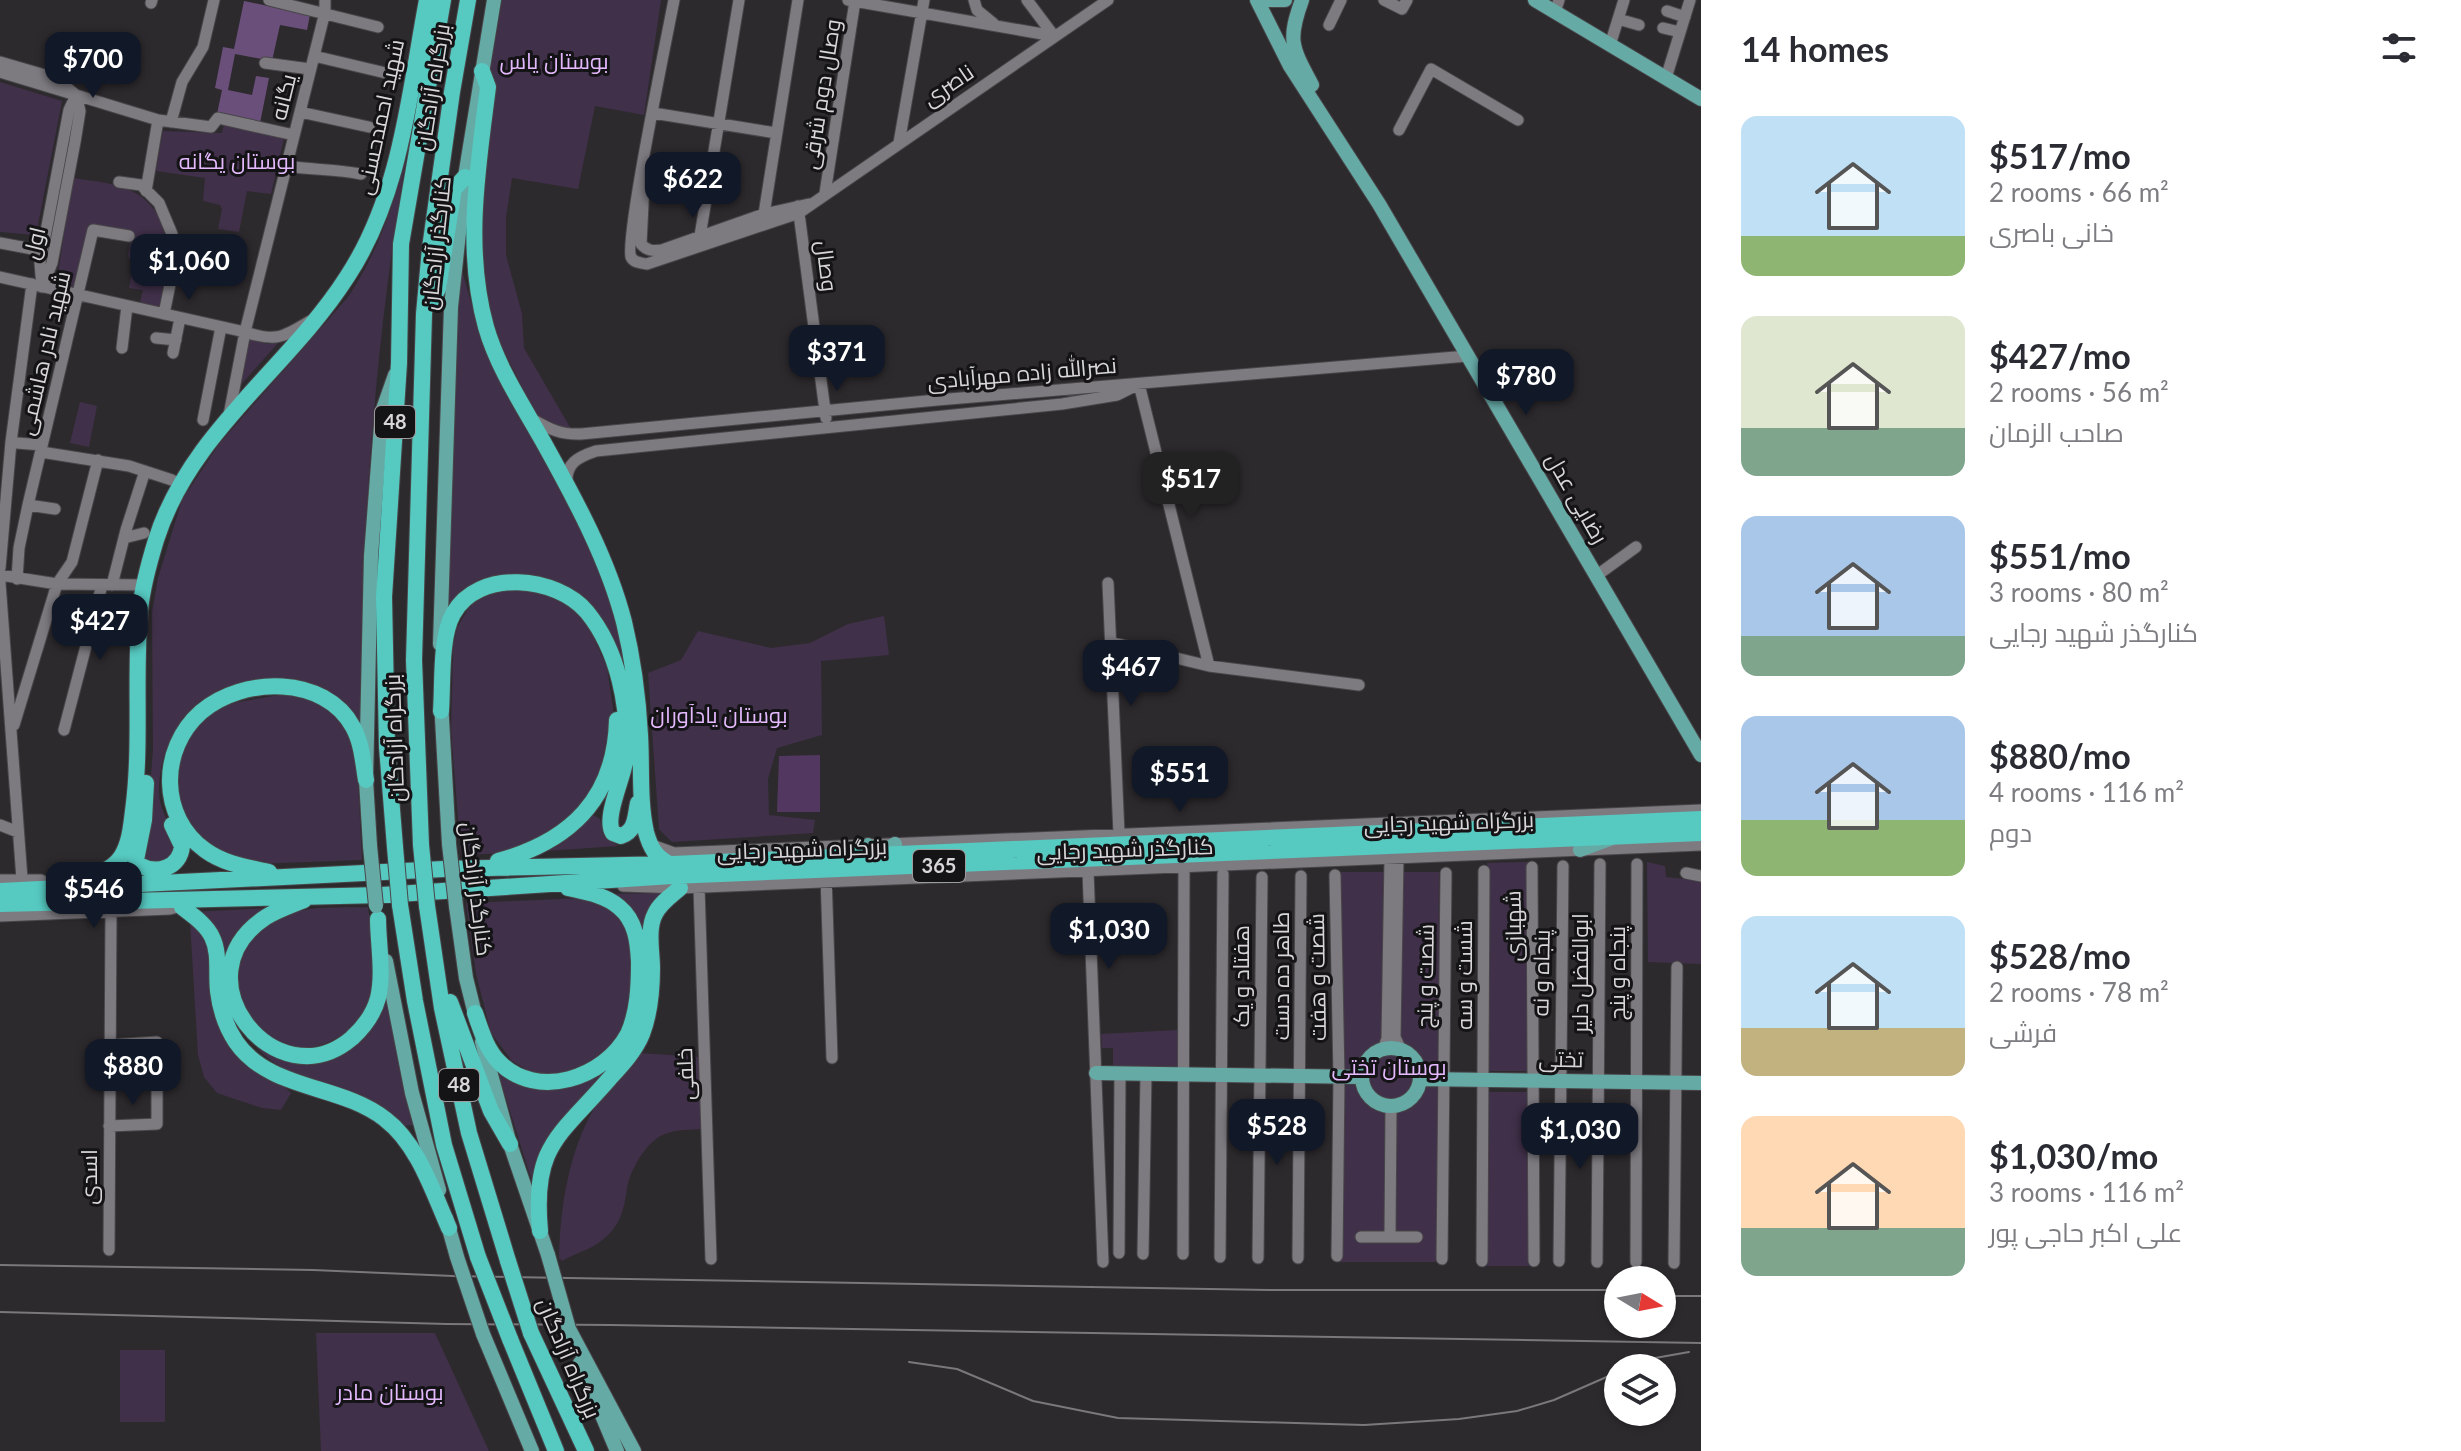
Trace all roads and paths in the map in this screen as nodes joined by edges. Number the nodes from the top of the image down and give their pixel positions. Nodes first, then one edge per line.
1 (214, 0) edge
2 (269, 0) edge
3 (332, 0) edge
4 (427, 0) edge
5 (443, 0) edge
6 (468, 0) edge
7 (494, 0) edge
8 (674, 0) edge
9 (739, 0) edge
10 (798, 0) edge
11 (924, 0) edge
12 (974, 0) edge
13 (1027, 0) edge
14 (1108, 0) edge
15 (1257, 0) edge
16 (1265, 0) edge
17 (1285, 0) edge
18 (1302, 0) edge
19 (1341, 0) edge
20 (1384, 0) edge
21 (1407, 0) edge
22 (1535, 0) edge
23 (1624, 0) edge
24 (852, 1) edge
25 (325, 6) edge
26 (1557, 6) edge
27 (1668, 9) dead end
28 (1687, 10) edge
29 (922, 13) junction
30 (1618, 19) junction
31 (1329, 25) dead end
32 (1639, 25) dead end
33 (997, 26) junction
34 (378, 27) dead end
35 (1663, 28) dead end
36 (1680, 32) junction
37 (1054, 36) junction
38 (1610, 45) junction
39 (314, 56) junction
40 (265, 63) dead end
41 (1, 64) edge
42 (310, 69) junction
43 (482, 71) junction
44 (390, 74) dead end
45 (1666, 78) junction
46 (76, 95) junction
47 (1701, 99) edge
48 (1314, 100) junction
49 (300, 112) junction
50 (653, 113) junction
51 (158, 120) junction
52 (1518, 120) dead end
53 (171, 122) junction
54 (718, 123) junction
55 (369, 127) dead end
56 (1399, 130) dead end
57 (776, 133) junction
58 (294, 135) junction
59 (899, 143) junction
60 (286, 166) junction
61 (644, 166) junction
62 (361, 174) dead end
63 (465, 177) junction
64 (119, 182) dead end
65 (146, 191) junction
66 (825, 193) junction
67 (802, 207) junction
68 (764, 214) junction
69 (129, 236) dead end
70 (700, 236) junction
71 (0, 243) edge
72 (43, 251) junction
73 (0, 277) edge
74 (37, 286) junction
75 (78, 296) junction
76 (127, 306) junction
77 (164, 314) junction
78 (321, 314) junction
79 (424, 314) junction
80 (180, 318) junction
81 (221, 327) junction
82 (245, 332) junction
83 (156, 338) dead end
84 (122, 348) dead end
85 (1468, 356) junction
86 (399, 363) junction
87 (1139, 384) junction
88 (826, 412) junction
89 (229, 416) junction
90 (530, 418) junction
91 (203, 420) dead end
92 (828, 428) junction
93 (17, 443) dead end
94 (42, 449) junction
95 (98, 460) junction
96 (145, 471) junction
97 (172, 480) dead end
98 (567, 488) junction
99 (28, 505) junction
100 (55, 509) dead end
101 (144, 533) dead end
102 (124, 538) junction
103 (1636, 547) dead end
104 (0, 568) edge
105 (0, 575) edge
106 (1596, 576) junction
107 (17, 579) junction
108 (0, 583) edge
109 (1108, 583) dead end
110 (57, 584) junction
111 (107, 585) junction
112 (144, 585) junction
113 (1, 606) edge
114 (1110, 642) junction
115 (612, 658) junction
116 (1209, 666) junction
117 (1359, 685) dead end
118 (441, 711) junction
119 (64, 730) dead end
120 (11, 734) junction
121 (138, 742) junction
122 (176, 748) junction
123 (1701, 755) edge
124 (366, 780) junction
125 (642, 786) junction
126 (1701, 810) edge
127 (1701, 819) edge
128 (0, 825) edge
129 (18, 832) junction
130 (1701, 833) edge
131 (1119, 834) junction
132 (1615, 837) junction
133 (650, 844) junction
134 (1701, 845) edge
135 (882, 847) junction
136 (1580, 850) junction
137 (1394, 860) junction
138 (672, 864) junction
139 (1600, 864) dead end
140 (1637, 864) dead end
141 (1563, 866) dead end
142 (1532, 867) dead end
143 (472, 868) junction
144 (1184, 870) dead end
145 (1088, 871) junction
146 (1484, 871) dead end
147 (1446, 873) dead end
148 (1686, 873) dead end
149 (1223, 874) dead end
150 (826, 875) junction
151 (1335, 875) dead end
152 (1301, 876) dead end
153 (1701, 876) edge
154 (290, 877) junction
155 (1262, 877) dead end
156 (22, 879) junction
157 (0, 880) edge
158 (551, 884) junction
159 (699, 887) junction
160 (53, 888) junction
161 (680, 888) junction
162 (0, 891) edge
163 (312, 896) junction
164 (188, 903) junction
165 (0, 904) edge
166 (111, 912) junction
167 (377, 912) junction
168 (0, 916) edge
169 (436, 965) junction
170 (1677, 967) dead end
171 (1392, 1003) junction
172 (475, 1013) junction
173 (110, 1045) junction
174 (1383, 1050) junction
175 (1401, 1050) junction
176 (832, 1058) dead end
177 (1096, 1073) junction
178 (1120, 1073) junction
179 (1146, 1074) junction
180 (1183, 1074) junction
181 (1222, 1075) junction
182 (1261, 1076) junction
183 (1300, 1076) junction
184 (1339, 1077) junction
185 (1362, 1077) junction
186 (1421, 1079) junction
187 (1444, 1079) junction
188 (1483, 1080) junction
189 (1535, 1080) junction
190 (1560, 1081) junction
191 (1599, 1082) junction
192 (1637, 1082) junction
193 (1676, 1083) junction
194 (1701, 1083) edge
195 (1391, 1107) junction
196 (109, 1126) junction
197 (510, 1144) junction
198 (449, 1228) junction
199 (540, 1231) junction
200 (1390, 1235) junction
201 (1361, 1237) dead end
202 (1417, 1237) dead end
203 (109, 1250) dead end
204 (1119, 1253) dead end
205 (1143, 1254) dead end
206 (1183, 1254) dead end
207 (1337, 1256) dead end
208 (1220, 1257) dead end
209 (1258, 1258) dead end
210 (1298, 1258) dead end
211 (711, 1259) dead end
212 (1442, 1259) dead end
213 (1482, 1261) dead end
214 (1534, 1261) dead end
215 (1559, 1261) dead end
216 (1103, 1262) dead end
217 (1597, 1262) dead end
218 (1636, 1262) dead end
219 (1674, 1263) dead end
220 (569, 1329) junction
221 (503, 1383) junction
222 (522, 1451) edge
223 (532, 1451) edge
224 (556, 1451) edge
225 (586, 1451) edge
226 (617, 1451) edge
227 (634, 1451) edge

1 - 53 street
2 - 25 street
3 - 25 street, یگانه
4 - 78 highway, شهید احمدحسنی
5 - 86 highway, بزرگراه آزادگان / 48
6 - 79 highway, بزرگراه آزادگان / 48
7 - 43 main road, کنارگذر آزادگان
8 - 50 street
9 - 54 street
10 - 57 street
11 - 29 street
12 - 33 street
13 - 37 street
14 - 37 street, ناصری
15 - 48 main road
16 - 17 main road
18 - 48 main road
19 - 31 street
20 - 21 street
22 - 26 main road
23 - 30 street
24 - 29 street
24 - 66 street, وصال دوم شرقی
25 - 34 street
25 - 39 street, یگانه
26 - 38 main road
27 - 28 street
28 - 36 street
29 - 33 street
29 - 59 street
30 - 32 street
30 - 38 street
33 - 37 street
35 - 36 street
36 - 45 street
37 - 59 street, ناصری
38 - 45 main road
39 - 42 street, یگانه
39 - 44 street
40 - 42 street
41 - 46 street
42 - 49 street, یگانه
43 - 63 main road, کنارگذر آزادگان
43 - 90 highway, کنارگذر آزادگان
45 - 47 main road
46 - 51 street
46 - 72 street, اول
46 - 74 street, اول
48 - 85 main road, رضایی عدل
49 - 55 street
49 - 58 street, یگانه
50 - 54 street
50 - 61 street
51 - 53 street
51 - 65 street
52 - 56 street
53 - 58 street
54 - 57 street
54 - 70 street
57 - 68 street
58 - 60 street, یگانه
59 - 66 street, ناصری
60 - 62 street
60 - 82 street, یگانه
61 - 67 street, ناصری
61 - 70 street, ناصری
63 - 79 highway
63 - 118 main road, کنارگذر آزادگان
64 - 65 street
65 - 77 street
66 - 67 street, ناصری
67 - 68 street, ناصری
67 - 88 street, وصال
68 - 70 street, ناصری
69 - 75 street, شهید نادر هاشمی
71 - 72 street
72 - 74 street, اول
73 - 74 street
74 - 75 street
74 - 104 street
75 - 76 street
75 - 94 street, شهید نادر هاشمی
76 - 77 street
76 - 84 street
77 - 80 street
78 - 82 street
78 - 89 highway, شهید احمدحسنی
79 - 169 highway, بزرگراه آزادگان / 48, bridge
80 - 81 street
80 - 83 street
81 - 82 street
81 - 91 street
82 - 89 street, یگانه
85 - 87 street, نصرالله زاده مهرآبادی
85 - 106 main road, رضایی عدل
86 - 124 main road
86 - 224 highway, بزرگراه آزادگان / 48, bridge
87 - 88 street, نصرالله زاده مهرآبادی
87 - 92 street, نصرالله زاده مهرآبادی
87 - 116 street
88 - 90 street, نصرالله زاده مهرآبادی
88 - 92 street, وصال
89 - 112 highway, شهید احمدحسنی
90 - 98 highway, کنارگذر آزادگان
92 - 98 street, نصرالله زاده مهرآبادی
93 - 94 street
94 - 95 street
94 - 99 street, شهید نادر هاشمی
95 - 96 street
95 - 110 street
96 - 97 street
96 - 102 street
98 - 125 highway, کنارگذر آزادگان
99 - 100 street
99 - 107 street, شهید نادر هاشمی
101 - 102 street
102 - 111 street
103 - 106 street
105 - 107 street
106 - 123 main road, رضایی عدل
107 - 110 street
108 - 113 street
109 - 114 street
110 - 111 street
110 - 120 street
111 - 112 street
111 - 119 street
112 - 121 highway, شهید احمدحسنی
113 - 120 street
114 - 116 street
114 - 131 street
115 - 118 highway
115 - 125 highway
115 - 143 highway
116 - 117 street
118 - 172 main road, کنارگذر آزادگان, bridge
120 - 129 street
121 - 122 highway
121 - 160 highway, شهید احمدحسنی
122 - 124 highway
122 - 154 highway
124 - 167 main road, bridge
125 - 133 highway, کنارگذر آزادگان
126 - 131 street, کنارگذر شهید رجایی
127 - 135 highway, بزرگراه شهید رجایی / 365
128 - 129 street
129 - 156 street
130 - 132 highway, بزرگراه شهید رجایی / 365
131 - 135 street, کنارگذر شهید رجایی
132 - 136 main road
132 - 150 highway, بزرگراه شهید رجایی / 365
133 - 135 street, کنارگذر شهید رجایی
133 - 138 highway
134 - 136 street, کنارگذر شهید رجایی
135 - 138 highway, بزرگراه شهید رجایی / 365
136 - 137 street, کنارگذر شهید رجایی
137 - 145 street, کنارگذر شهید رجایی
137 - 171 street
138 - 143 highway, بزرگراه شهید رجایی / 365
139 - 191 street, ابوالفضل دلیر
140 - 192 street, پنجاه و پنج
141 - 190 street, پنجاه و نه
142 - 189 street, شهبازی
143 - 154 highway, بزرگراه شهید رجایی / 365
144 - 180 street
145 - 150 street, کنارگذر شهید رجایی
145 - 177 street
146 - 188 street, شست و سه
147 - 187 street, شصت و پنج
148 - 153 street
149 - 181 street
150 - 158 highway, بزرگراه شهید رجایی / 365
150 - 159 street, کنارگذر شهید رجایی
150 - 176 street
151 - 184 street, شصت و هفت
152 - 183 street, طاهر ده دست
154 - 160 highway, بزرگراه شهید رجایی / 365
155 - 182 street, هفتاد و یک
156 - 157 street
156 - 160 street
158 - 161 street, کنارگذر شهید رجایی
158 - 163 highway, بزرگراه شهید رجایی / 365
158 - 172 highway
159 - 161 street, کنارگذر شهید رجایی
159 - 211 street, خلفی
160 - 162 highway, بزرگراه شهید رجایی / 365
161 - 199 highway
163 - 164 highway, بزرگراه شهید رجایی / 365
163 - 167 highway
164 - 165 highway, بزرگراه شهید رجایی / 365
164 - 166 street
164 - 198 highway
166 - 168 street
166 - 173 street, اسدی
167 - 198 main road
169 - 197 highway
169 - 225 highway, بزرگراه آزادگان / 48, bridge
170 - 193 street
171 - 174 street
171 - 175 street
172 - 197 main road, کنارگذر آزادگان
173 - 196 street, اسدی
173 - 196 street
174 - 175 main road
174 - 185 main road
175 - 186 main road
177 - 178 main road
177 - 216 street
178 - 179 main road
178 - 204 street
179 - 180 main road
179 - 205 street
180 - 181 main road
180 - 206 street
181 - 182 main road
181 - 208 street
182 - 183 main road
182 - 209 street, هفتاد و یک
183 - 184 main road
183 - 210 street, طاهر ده دست
184 - 185 main road
184 - 207 street, شصت و هفت
185 - 195 main road
186 - 187 main road, تختی
186 - 195 main road
187 - 188 main road, تختی
187 - 212 street, شصت و پنج
188 - 189 main road, تختی
188 - 213 street, شست و سه
189 - 190 main road, تختی
189 - 214 street, شهبازی
190 - 191 main road, تختی
190 - 215 street, پنجاه و نه
191 - 192 main road, تختی
191 - 217 street, ابوالفضل دلیر
192 - 193 main road, تختی
192 - 218 street, پنجاه و پنج
193 - 194 main road, تختی
193 - 219 street
195 - 200 street
196 - 203 street, اسدی
197 - 199 main road, کنارگذر آزادگان
198 - 221 main road, bridge
199 - 220 main road, کنارگذر آزادگان, bridge
200 - 201 street
200 - 202 street
220 - 226 main road, کنارگذر آزادگان
220 - 227 main road
221 - 222 main road
221 - 223 main road

